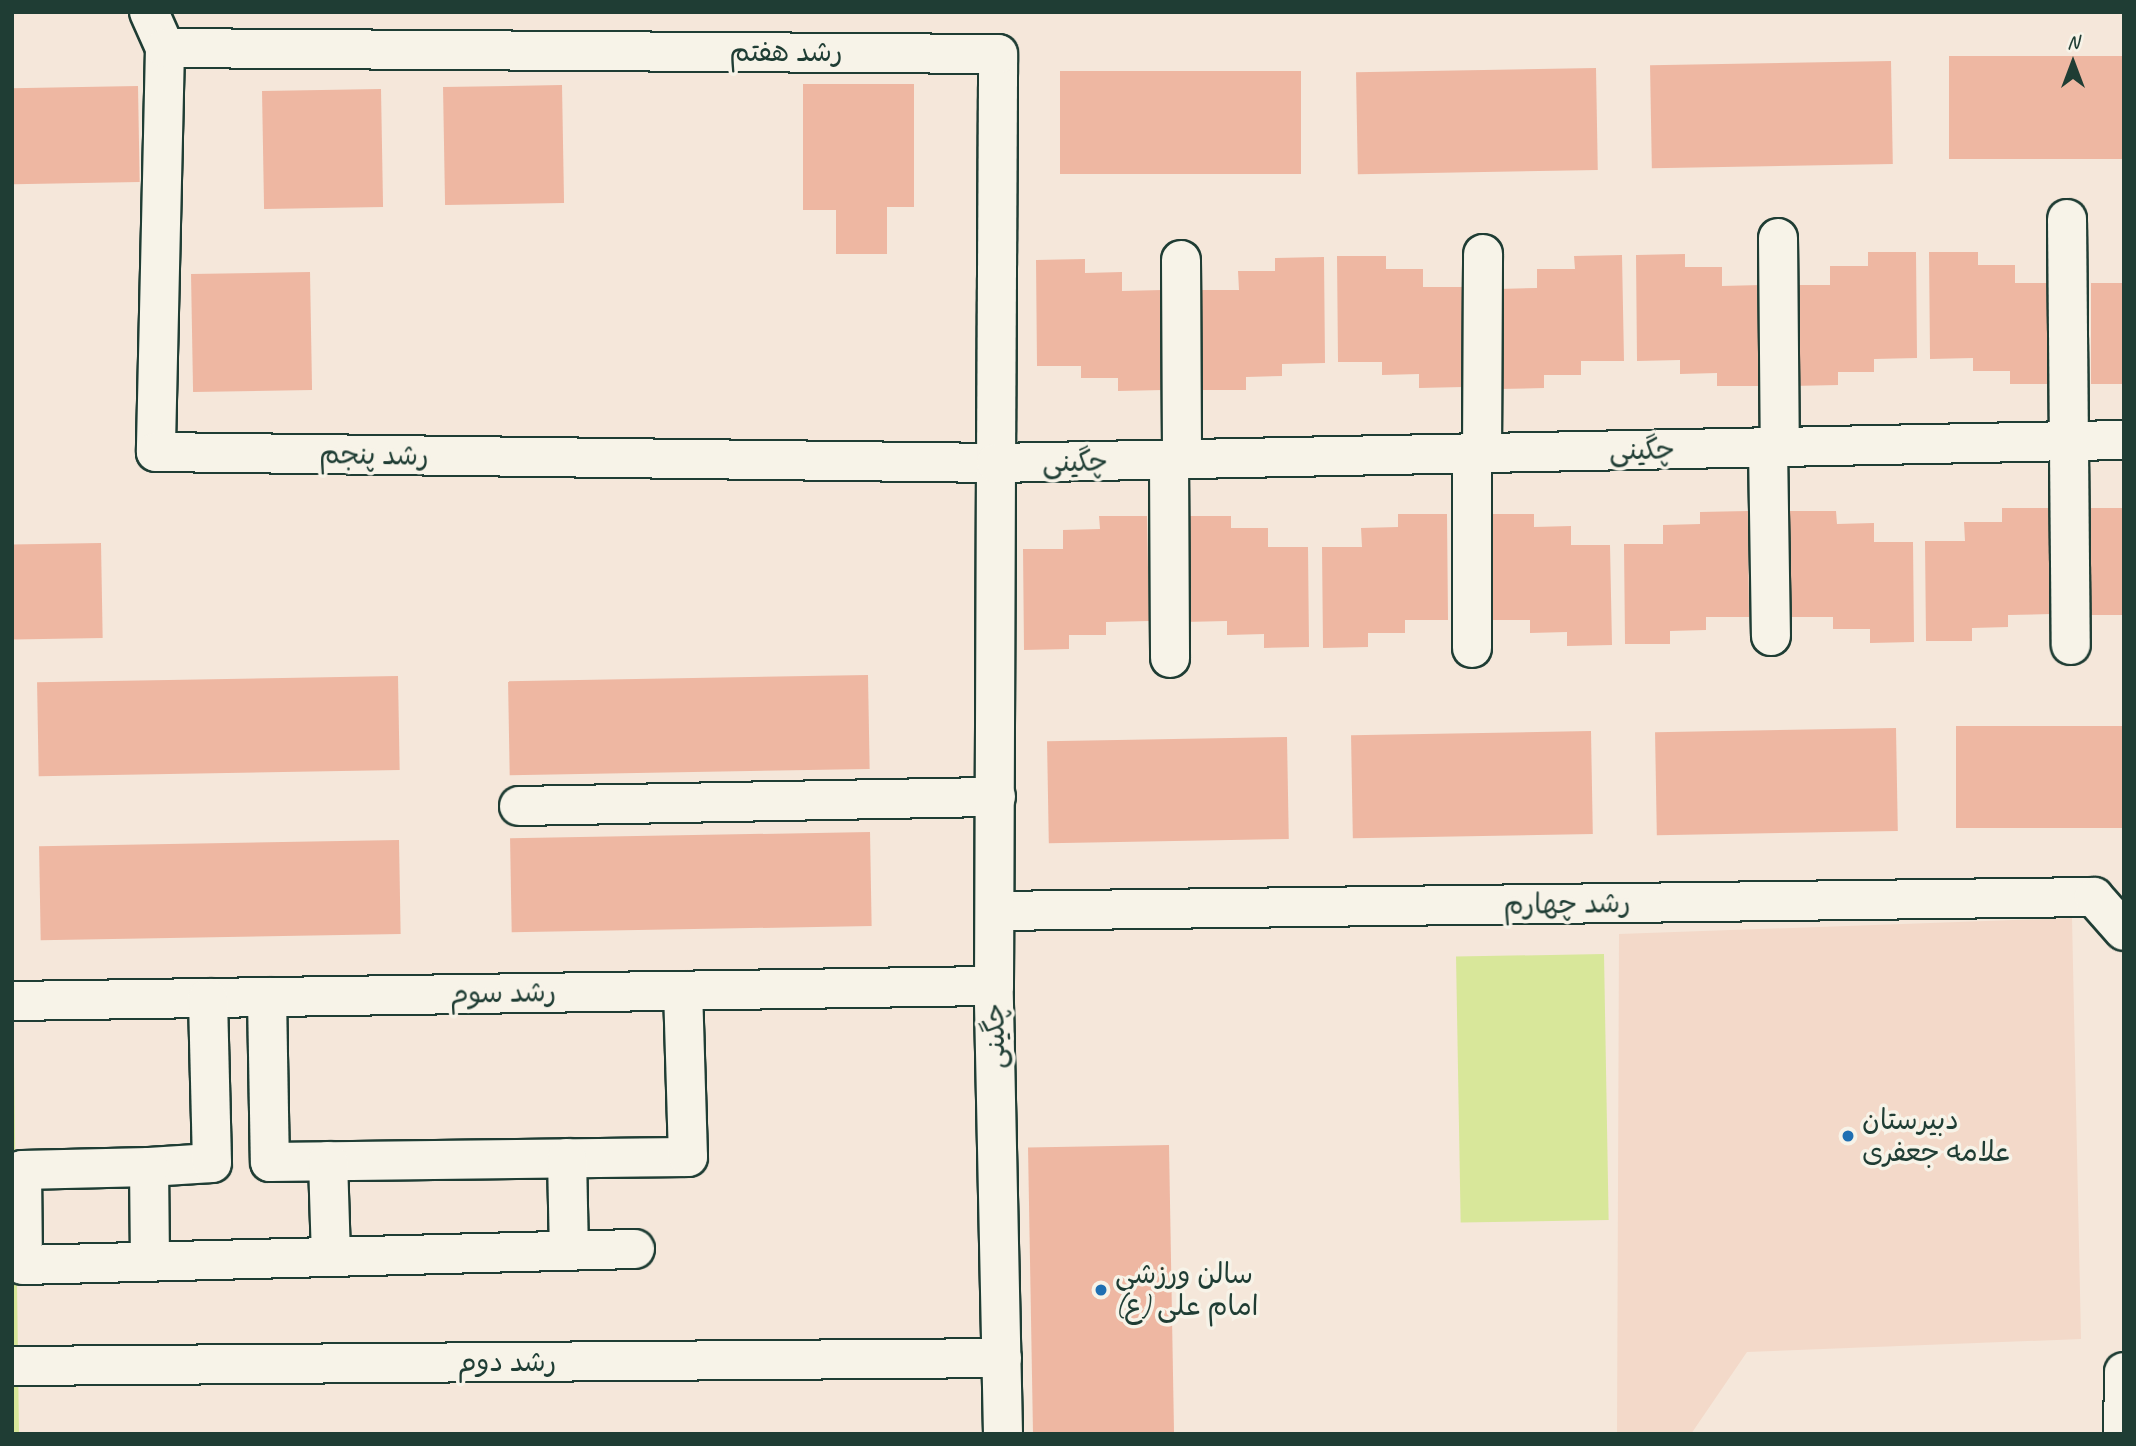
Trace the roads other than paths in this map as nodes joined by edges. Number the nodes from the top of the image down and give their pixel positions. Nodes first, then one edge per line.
1 (149, 12) edge
2 (166, 48) junction
3 (2067, 219) dead end
4 (1778, 238) dead end
5 (1483, 254) dead end
6 (1181, 260) dead end
7 (2124, 440) edge
8 (2068, 442) junction
9 (1774, 448) junction
10 (1477, 454) junction
11 (1176, 460) junction
12 (996, 463) junction
13 (1771, 636) dead end
14 (2071, 645) dead end
15 (1472, 648) dead end
16 (1170, 658) dead end
17 (996, 797) junction
18 (519, 806) dead end
19 (995, 911) junction
20 (2124, 932) edge
21 (994, 986) junction
22 (683, 991) junction
23 (267, 997) junction
24 (208, 998) junction
25 (12, 1001) edge
26 (568, 1158) junction
27 (328, 1161) junction
28 (149, 1167) junction
29 (635, 1249) dead end
30 (569, 1251) junction
31 (331, 1257) junction
32 (150, 1261) junction
33 (1002, 1358) junction
34 (12, 1366) edge
35 (2124, 1372) edge
36 (1003, 1434) edge
37 (2123, 1434) edge

1 - 2 street
2 - 12 street, رشد هفتم
2 - 12 street, رشد پنجم
3 - 8 street
4 - 9 street
5 - 10 street
6 - 11 street
7 - 8 street, چگینی
8 - 9 street, چگینی
8 - 14 street
9 - 10 street, چگینی
9 - 13 street
10 - 11 street, چگینی
10 - 15 street
11 - 12 street, چگینی
11 - 16 street
12 - 17 street, چگینی
17 - 18 street
17 - 19 street, چگینی
19 - 20 street, رشد چهارم
19 - 21 street, چگینی
21 - 22 street, رشد سوم
21 - 33 street, چگینی
22 - 23 street, رشد سوم
22 - 26 street
23 - 24 street, رشد سوم
23 - 27 street
24 - 25 street, رشد سوم
24 - 28 street
26 - 27 street
26 - 30 street
27 - 31 street
28 - 32 street
28 - 32 street
29 - 30 street
30 - 31 street
31 - 32 street
33 - 34 street, رشد دوم
33 - 36 street, چگینی
35 - 37 street

